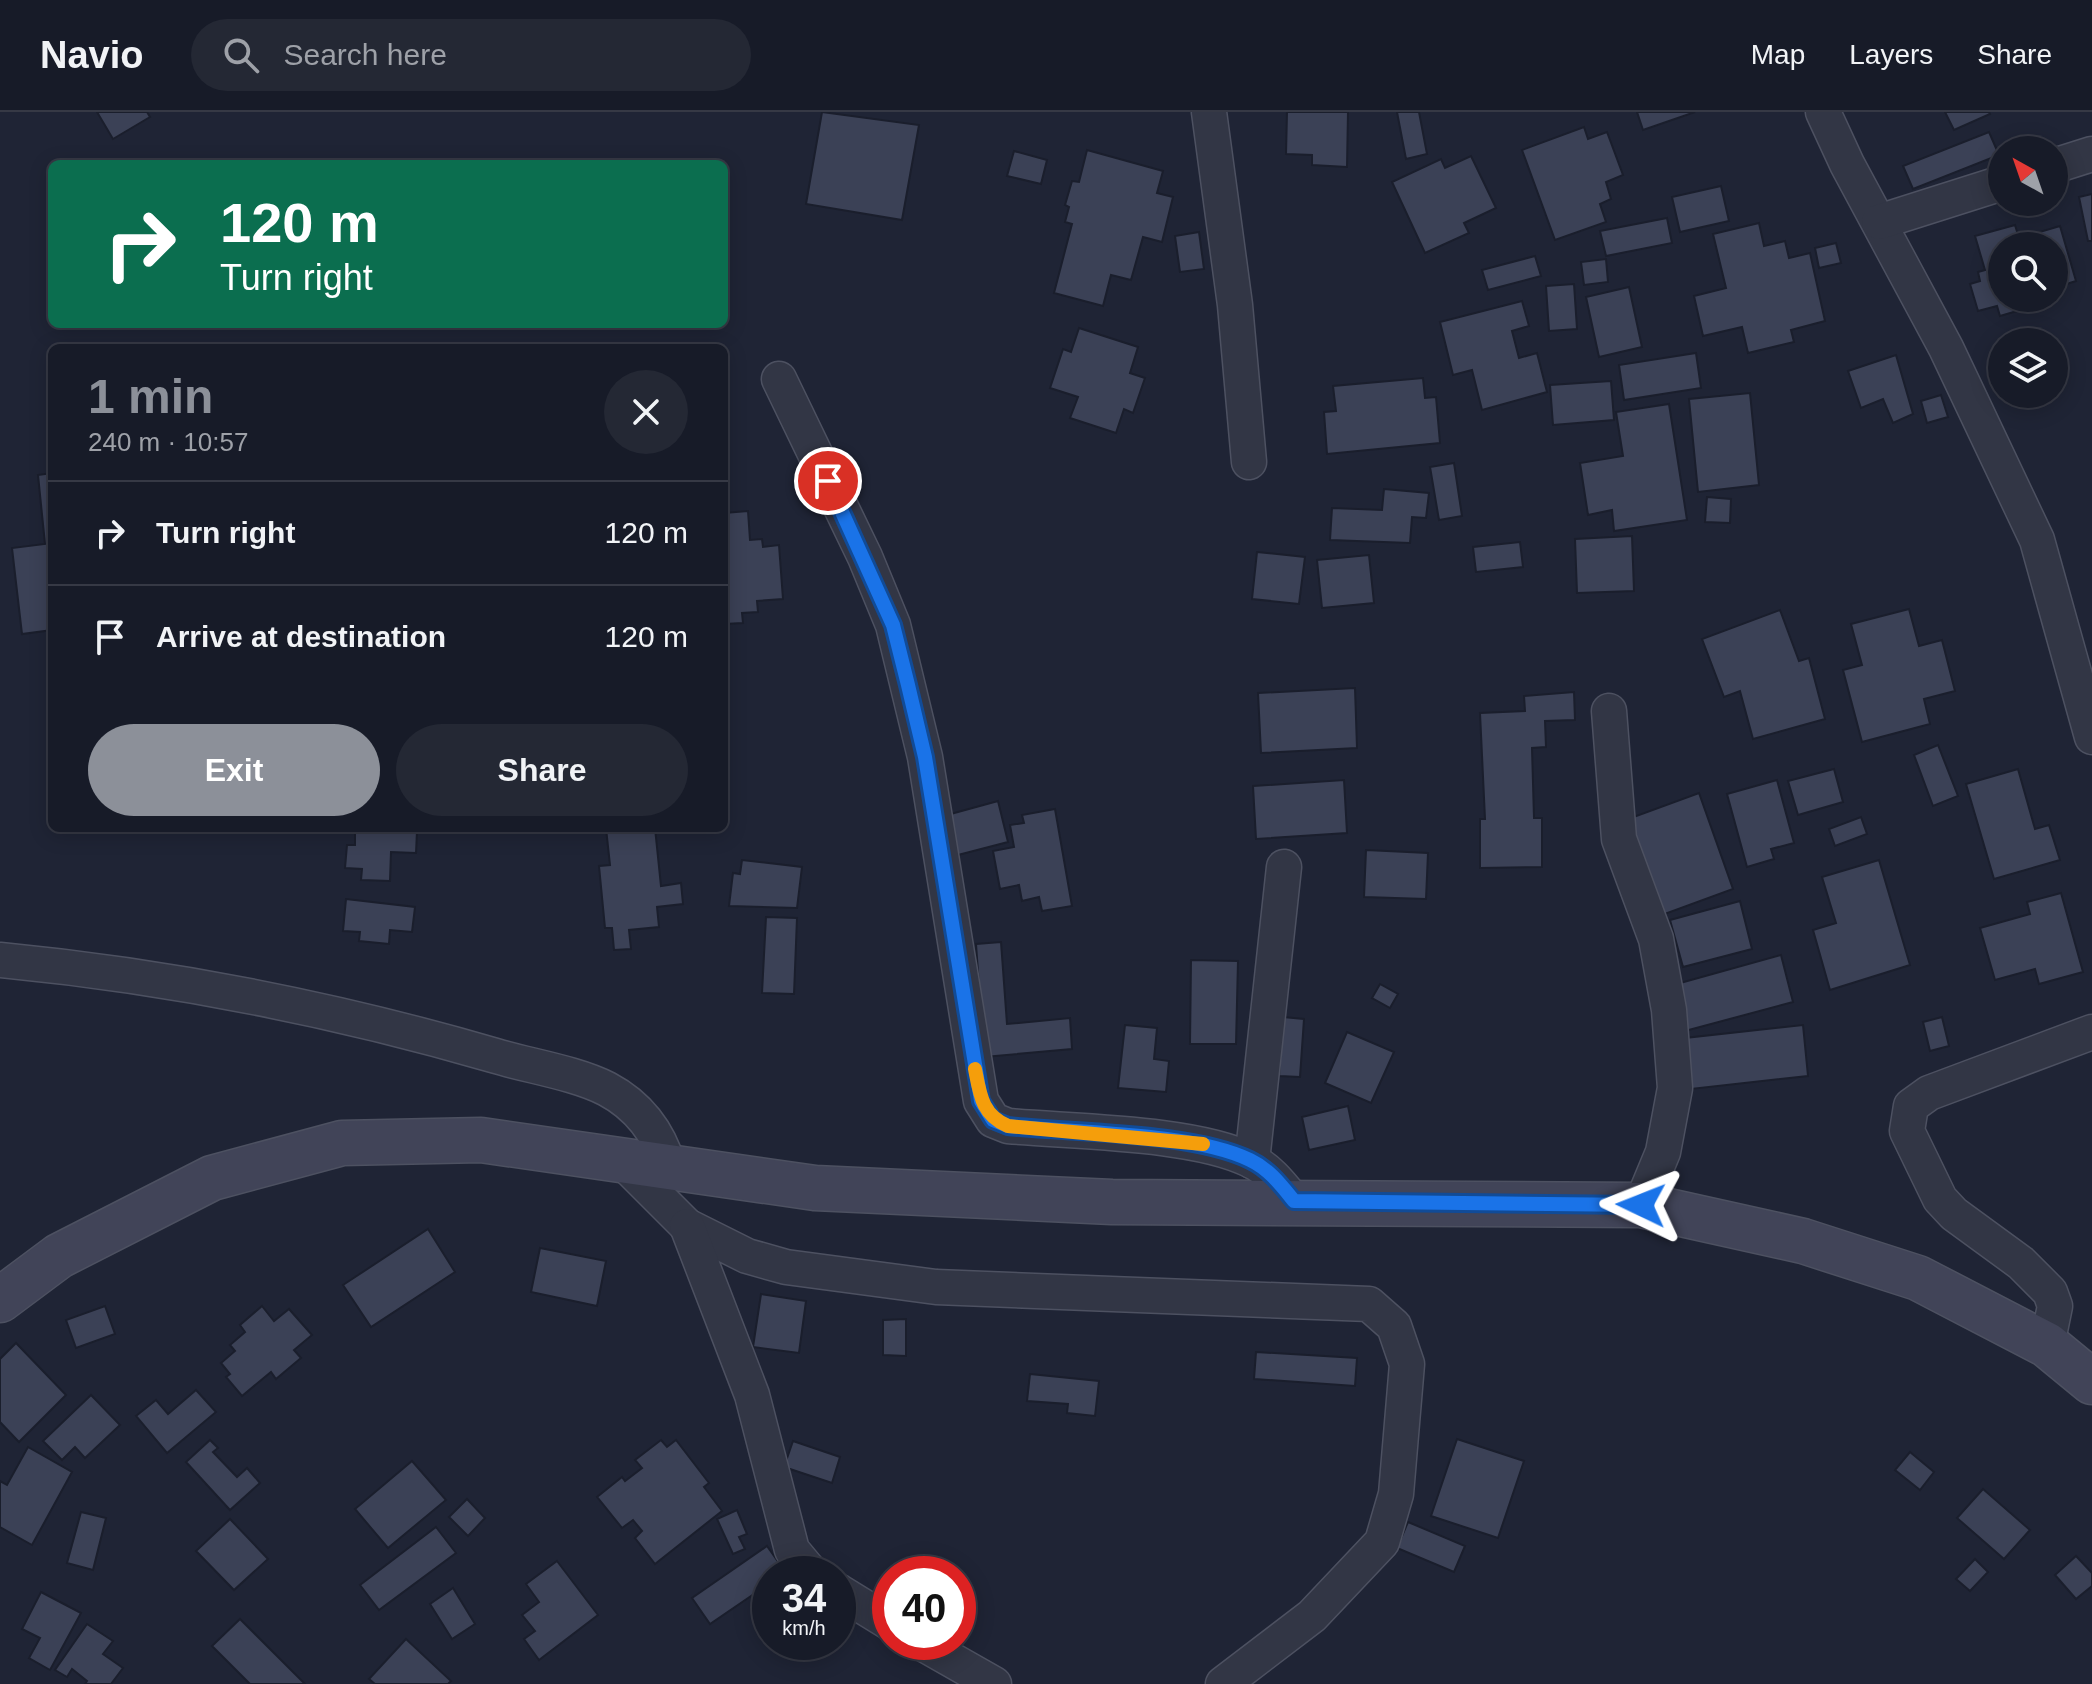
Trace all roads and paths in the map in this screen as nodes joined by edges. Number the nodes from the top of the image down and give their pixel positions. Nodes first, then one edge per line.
1 (1209, 112) edge
2 (1823, 112) edge
3 (2092, 154) edge
4 (2068, 162) edge
5 (1988, 187) edge
6 (1879, 222) junction
7 (779, 379) dead end
8 (1249, 462) dead end
9 (1609, 711) dead end
10 (2092, 737) edge
11 (1284, 867) dead end
12 (0, 960) edge
13 (2092, 1032) edge
14 (1252, 1161) junction
15 (623, 1162) junction
16 (669, 1167) junction
17 (1294, 1201) junction
18 (1641, 1205) junction
19 (687, 1226) junction
20 (0, 1300) edge
21 (2047, 1345) junction
22 (2092, 1382) edge
23 (797, 1556) edge
24 (952, 1660) edge
25 (994, 1684) edge
26 (1223, 1684) edge

1 - 8 street
2 - 6 street
3 - 4 street
5 - 6 street
6 - 10 street
7 - 14 street
9 - 18 street
11 - 14 street
12 - 16 street
13 - 21 street
14 - 17 street
15 - 16 street
15 - 19 street
15 - 20 street
16 - 17 street
17 - 18 street
18 - 21 street
19 - 23 street
19 - 26 street
21 - 22 street
24 - 25 street

